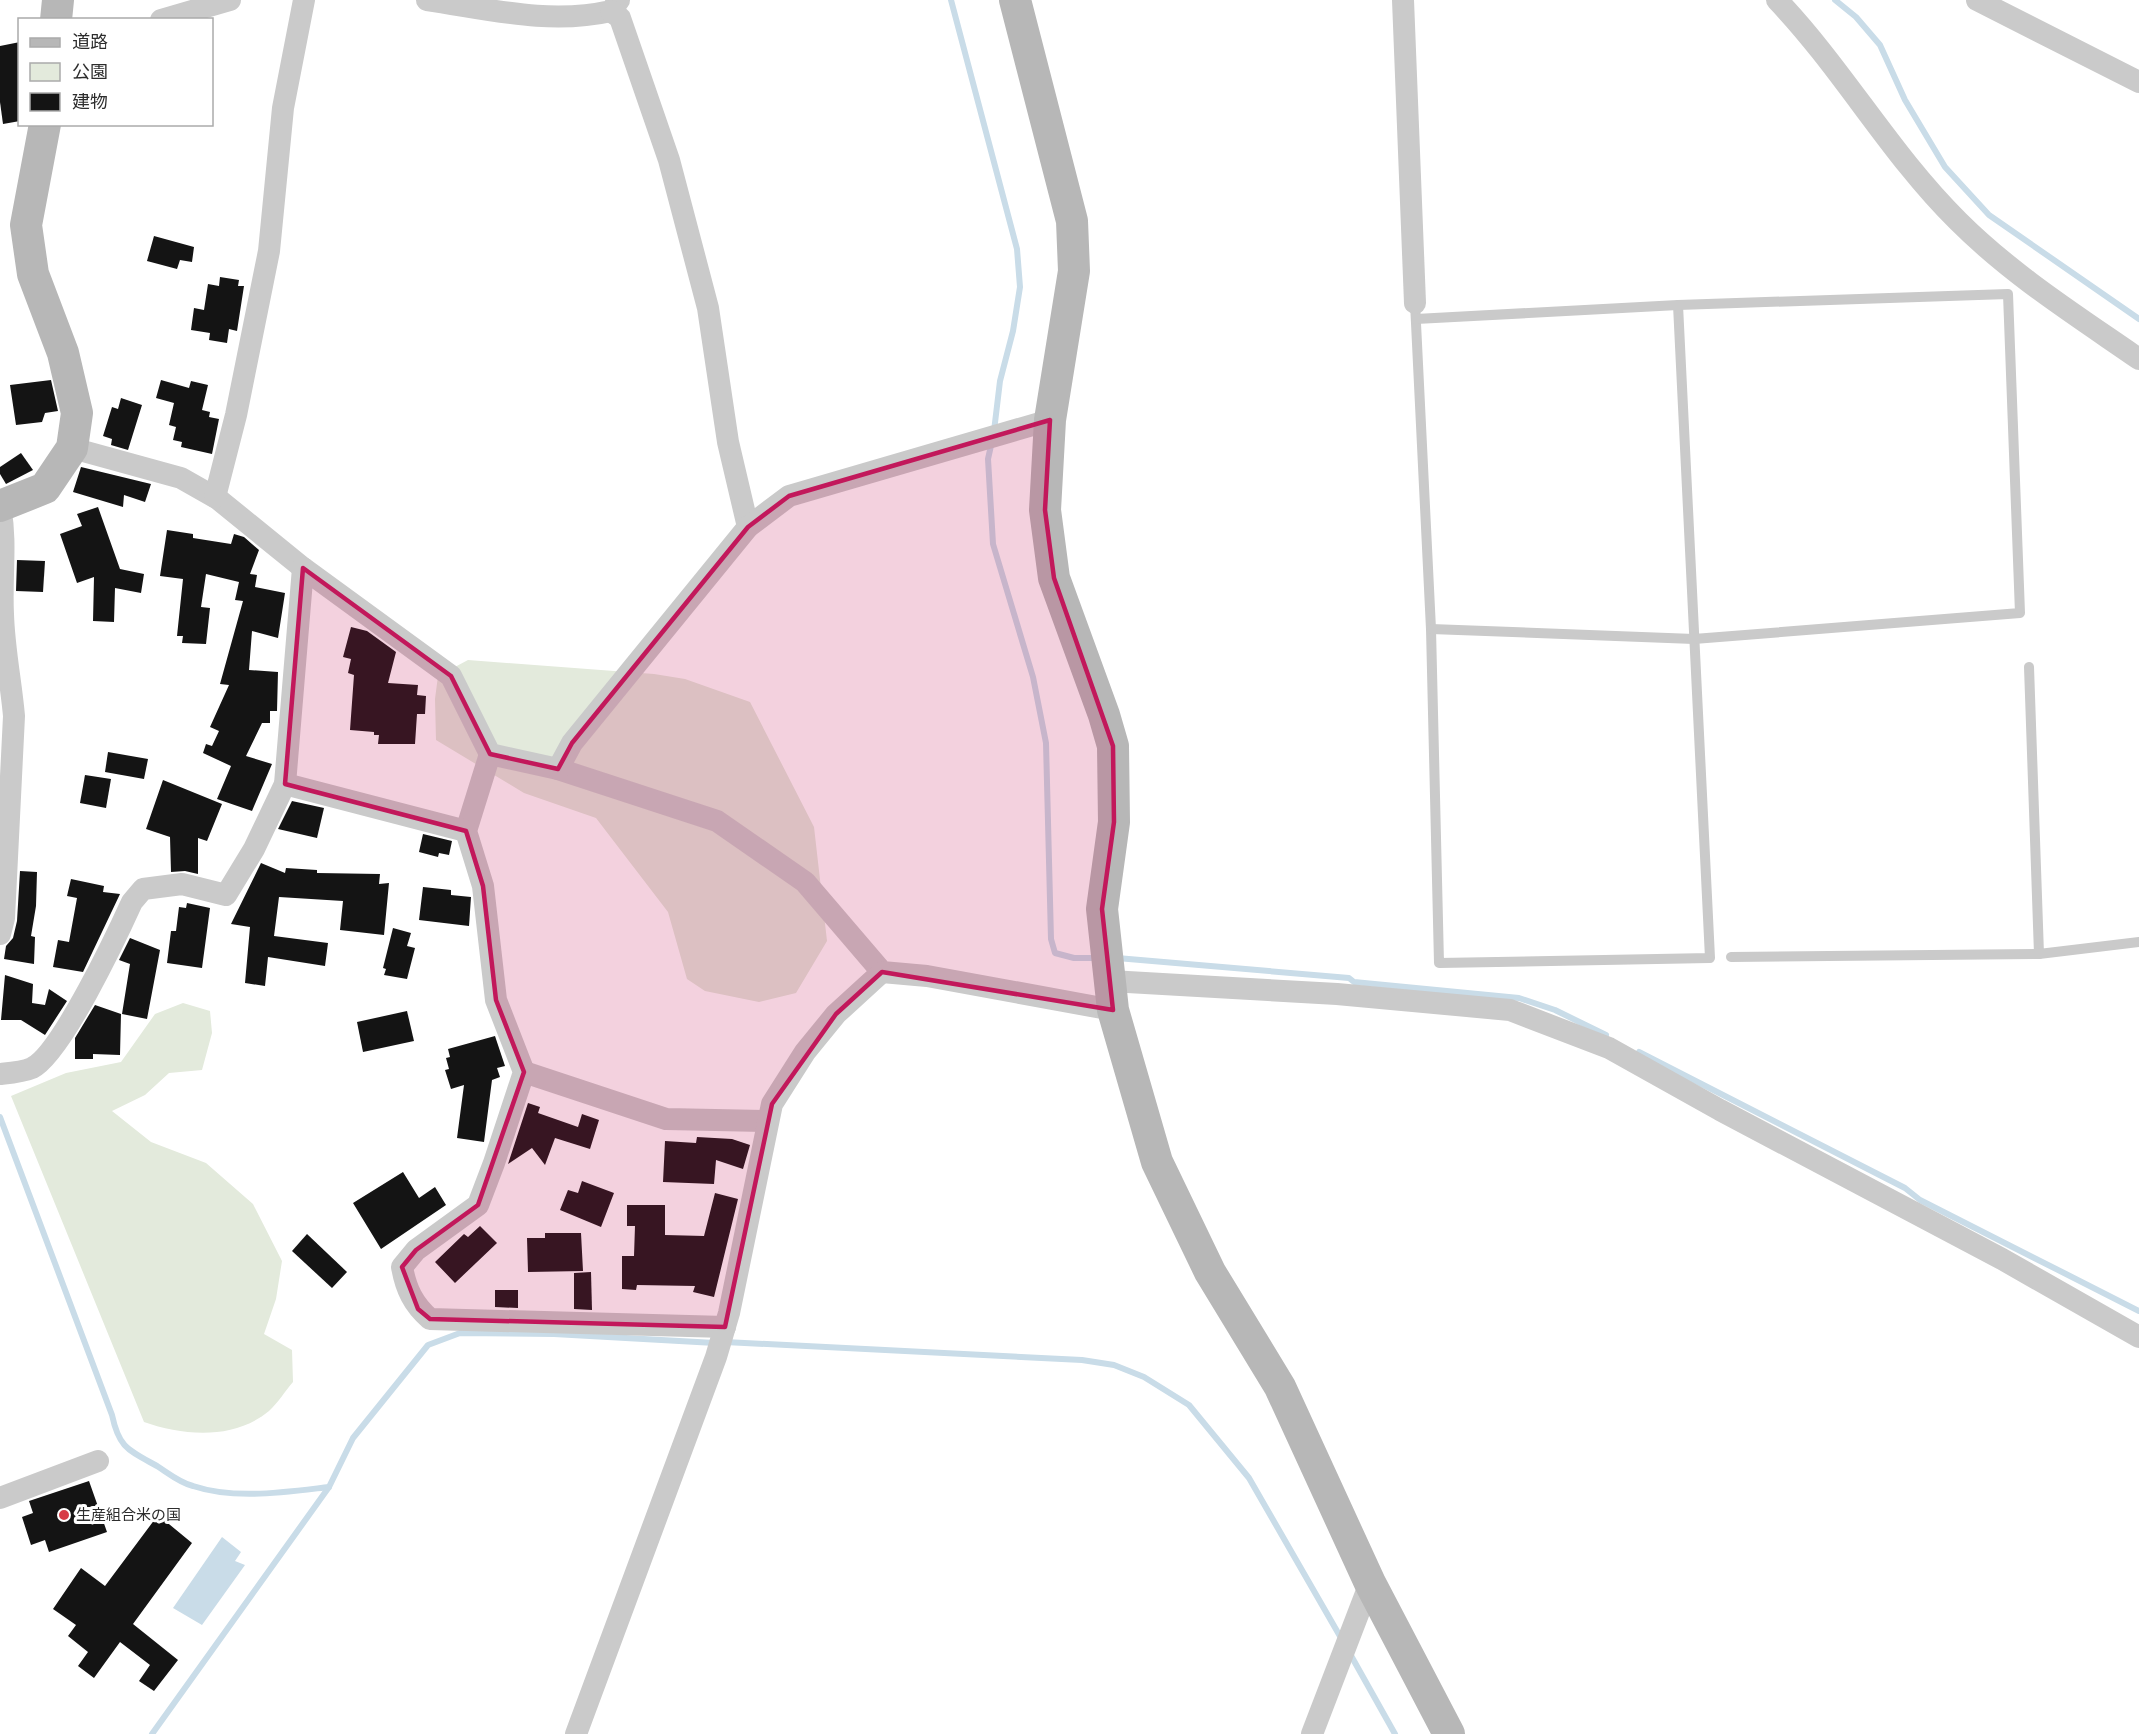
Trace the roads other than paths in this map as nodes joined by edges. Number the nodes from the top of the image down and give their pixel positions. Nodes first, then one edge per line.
1 (58, 0) edge
2 (230, 0) edge
3 (304, 0) edge
4 (427, 0) edge
5 (1016, 0) edge
6 (1403, 0) edge
7 (1777, 0) edge
8 (1977, 0) edge
9 (615, 5) edge
10 (56, 18) edge
11 (168, 18) edge
12 (2139, 82) edge
13 (45, 126) edge
14 (1678, 305) junction
15 (1416, 311) junction
16 (2139, 359) edge
17 (1050, 420) junction
18 (72, 448) junction
19 (215, 497) junction
20 (0, 506) edge
21 (748, 527) junction
22 (303, 568) junction
23 (1431, 629) junction
24 (1694, 639) junction
25 (2029, 667) dead end
26 (490, 754) junction
27 (558, 769) junction
28 (285, 784) junction
29 (466, 831) junction
30 (0, 934) edge
31 (2139, 942) edge
32 (2039, 954) junction
33 (1731, 957) dead end
34 (882, 972) junction
35 (1112, 995) junction
36 (524, 1072) junction
37 (0, 1074) edge
38 (768, 1121) junction
39 (725, 1327) junction
40 (2139, 1337) edge
41 (98, 1461) dead end
42 (0, 1498) edge
43 (1370, 1583) junction
44 (576, 1734) edge
45 (1312, 1734) edge
46 (1449, 1734) edge

1 - 10 street
2 - 11 street
3 - 19 street
4 - 9 street
5 - 17 street
6 - 15 street
7 - 16 street
8 - 12 street
9 - 21 street
13 - 18 street
14 - 15 lane
14 - 24 lane
14 - 24 lane
15 - 23 lane
17 - 21 street
17 - 35 street
18 - 19 street
18 - 20 street
19 - 22 street
20 - 30 street
21 - 27 street
22 - 26 street
22 - 28 street
23 - 24 lane
23 - 24 lane
25 - 32 lane
26 - 27 street
26 - 29 street
27 - 34 street
28 - 29 street
28 - 37 street
29 - 36 street
31 - 32 lane
32 - 33 lane
34 - 35 street
34 - 38 street
35 - 40 street
35 - 43 street
36 - 38 street
36 - 39 street
38 - 39 street
39 - 44 street
41 - 42 street
43 - 45 street
43 - 46 street

